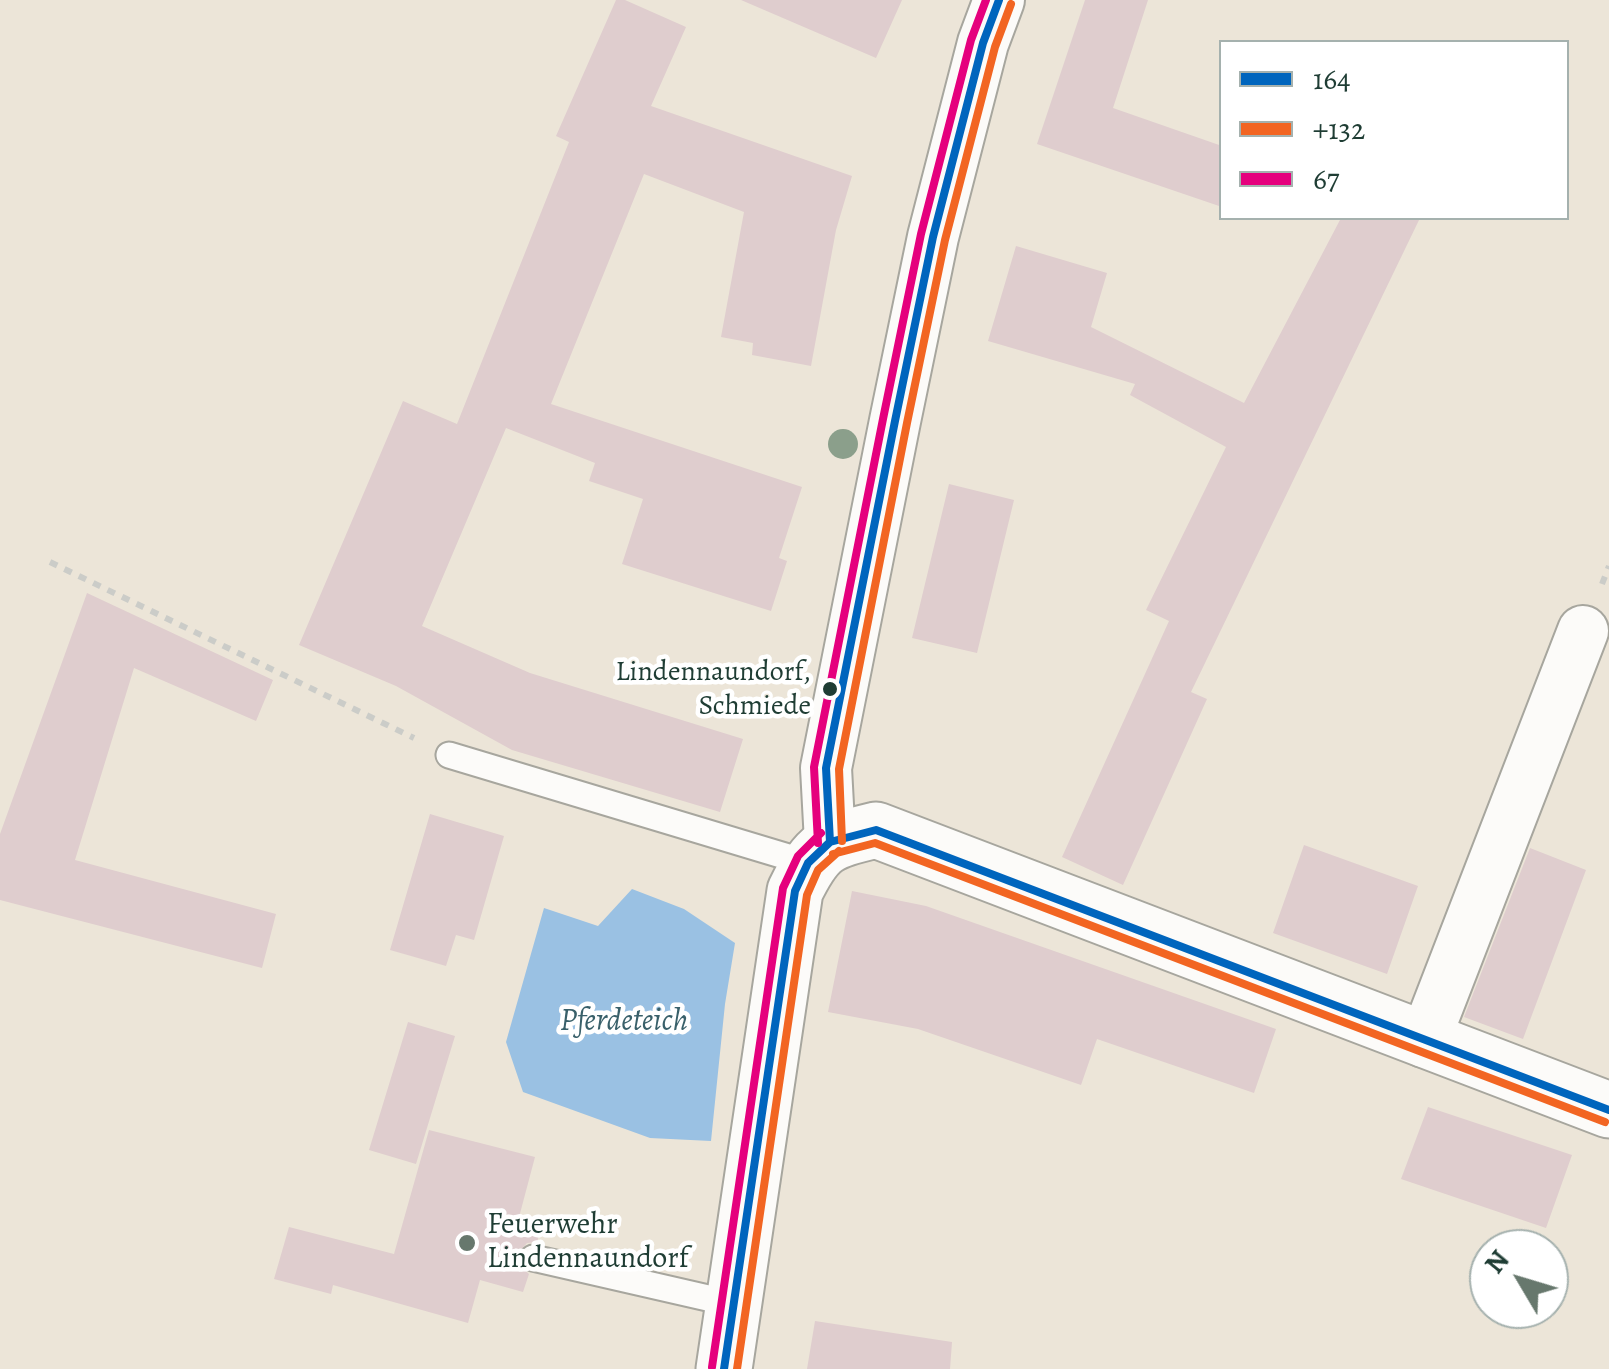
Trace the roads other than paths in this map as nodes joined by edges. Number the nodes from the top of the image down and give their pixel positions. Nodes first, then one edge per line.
1 (998, 0) edge
2 (1583, 631) dead end
3 (449, 754) road end
4 (819, 853) junction
5 (1424, 1042) junction
6 (1609, 1110) edge
7 (533, 1258) dead end
8 (734, 1304) junction
9 (724, 1369) edge

1 - 4 street
2 - 5 street
3 - 4 lane
4 - 5 street
4 - 8 street
5 - 6 street
7 - 8 lane
8 - 9 street

